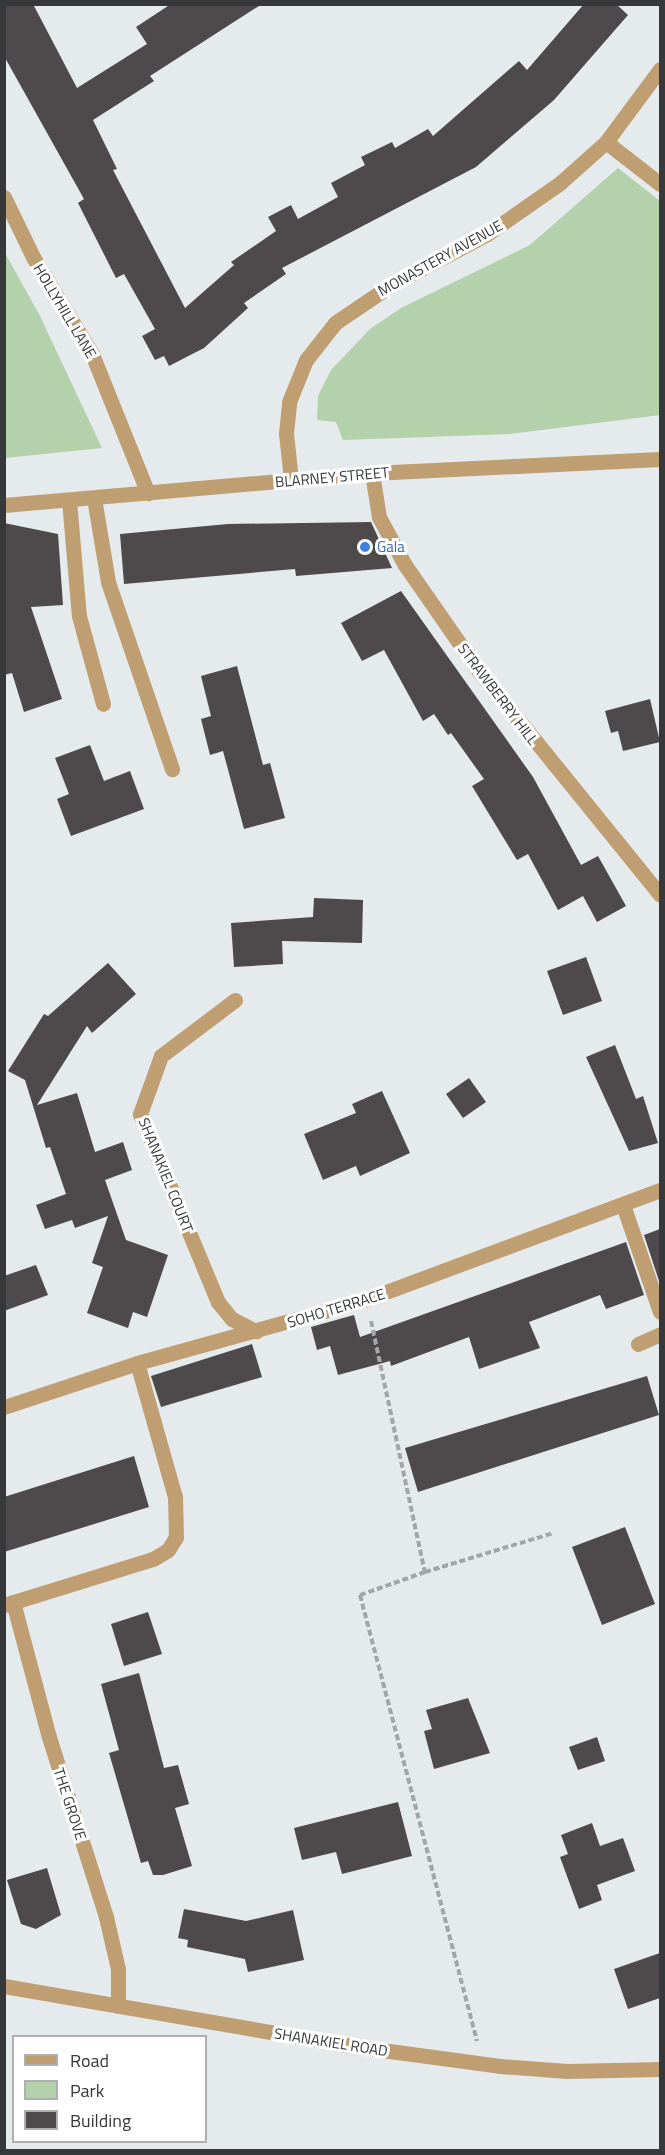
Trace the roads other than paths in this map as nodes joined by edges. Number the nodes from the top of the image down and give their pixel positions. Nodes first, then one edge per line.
1 (660, 69) edge
2 (606, 142) junction
3 (660, 184) edge
4 (4, 197) edge
5 (660, 459) edge
6 (372, 473) junction
7 (291, 480) junction
8 (148, 493) junction
9 (94, 498) junction
10 (69, 500) junction
11 (4, 505) edge
12 (103, 704) dead end
13 (172, 769) dead end
14 (660, 895) edge
15 (235, 1000) dead end
16 (660, 1190) edge
17 (623, 1205) junction
18 (660, 1312) edge
19 (256, 1331) junction
20 (660, 1334) edge
21 (638, 1344) dead end
22 (137, 1363) junction
23 (4, 1407) edge
24 (9, 1604) edge
25 (4, 1986) edge
26 (118, 2006) junction
27 (660, 2068) edge

1 - 2 street, MONASTERY AVENUE
2 - 3 street
2 - 7 street, MONASTERY AVENUE
4 - 8 street, HOLLYHILL LANE
5 - 6 street, BLARNEY STREET
6 - 7 street, BLARNEY STREET
6 - 14 street, STRAWBERRY HILL
7 - 8 street, BLARNEY STREET
8 - 9 street, BLARNEY STREET
9 - 10 street, BLARNEY STREET
9 - 13 street
10 - 11 street, BLARNEY STREET
10 - 12 street
15 - 19 street, SHANAKIEL COURT
16 - 17 street, SOHO TERRACE
17 - 18 street
17 - 19 street, SOHO TERRACE
19 - 22 street, SOHO TERRACE
20 - 21 street
22 - 23 street, SOHO TERRACE
22 - 24 street, THE GROVE
24 - 26 street, THE GROVE
25 - 26 street, SHANAKIEL ROAD
26 - 27 street, SHANAKIEL ROAD

